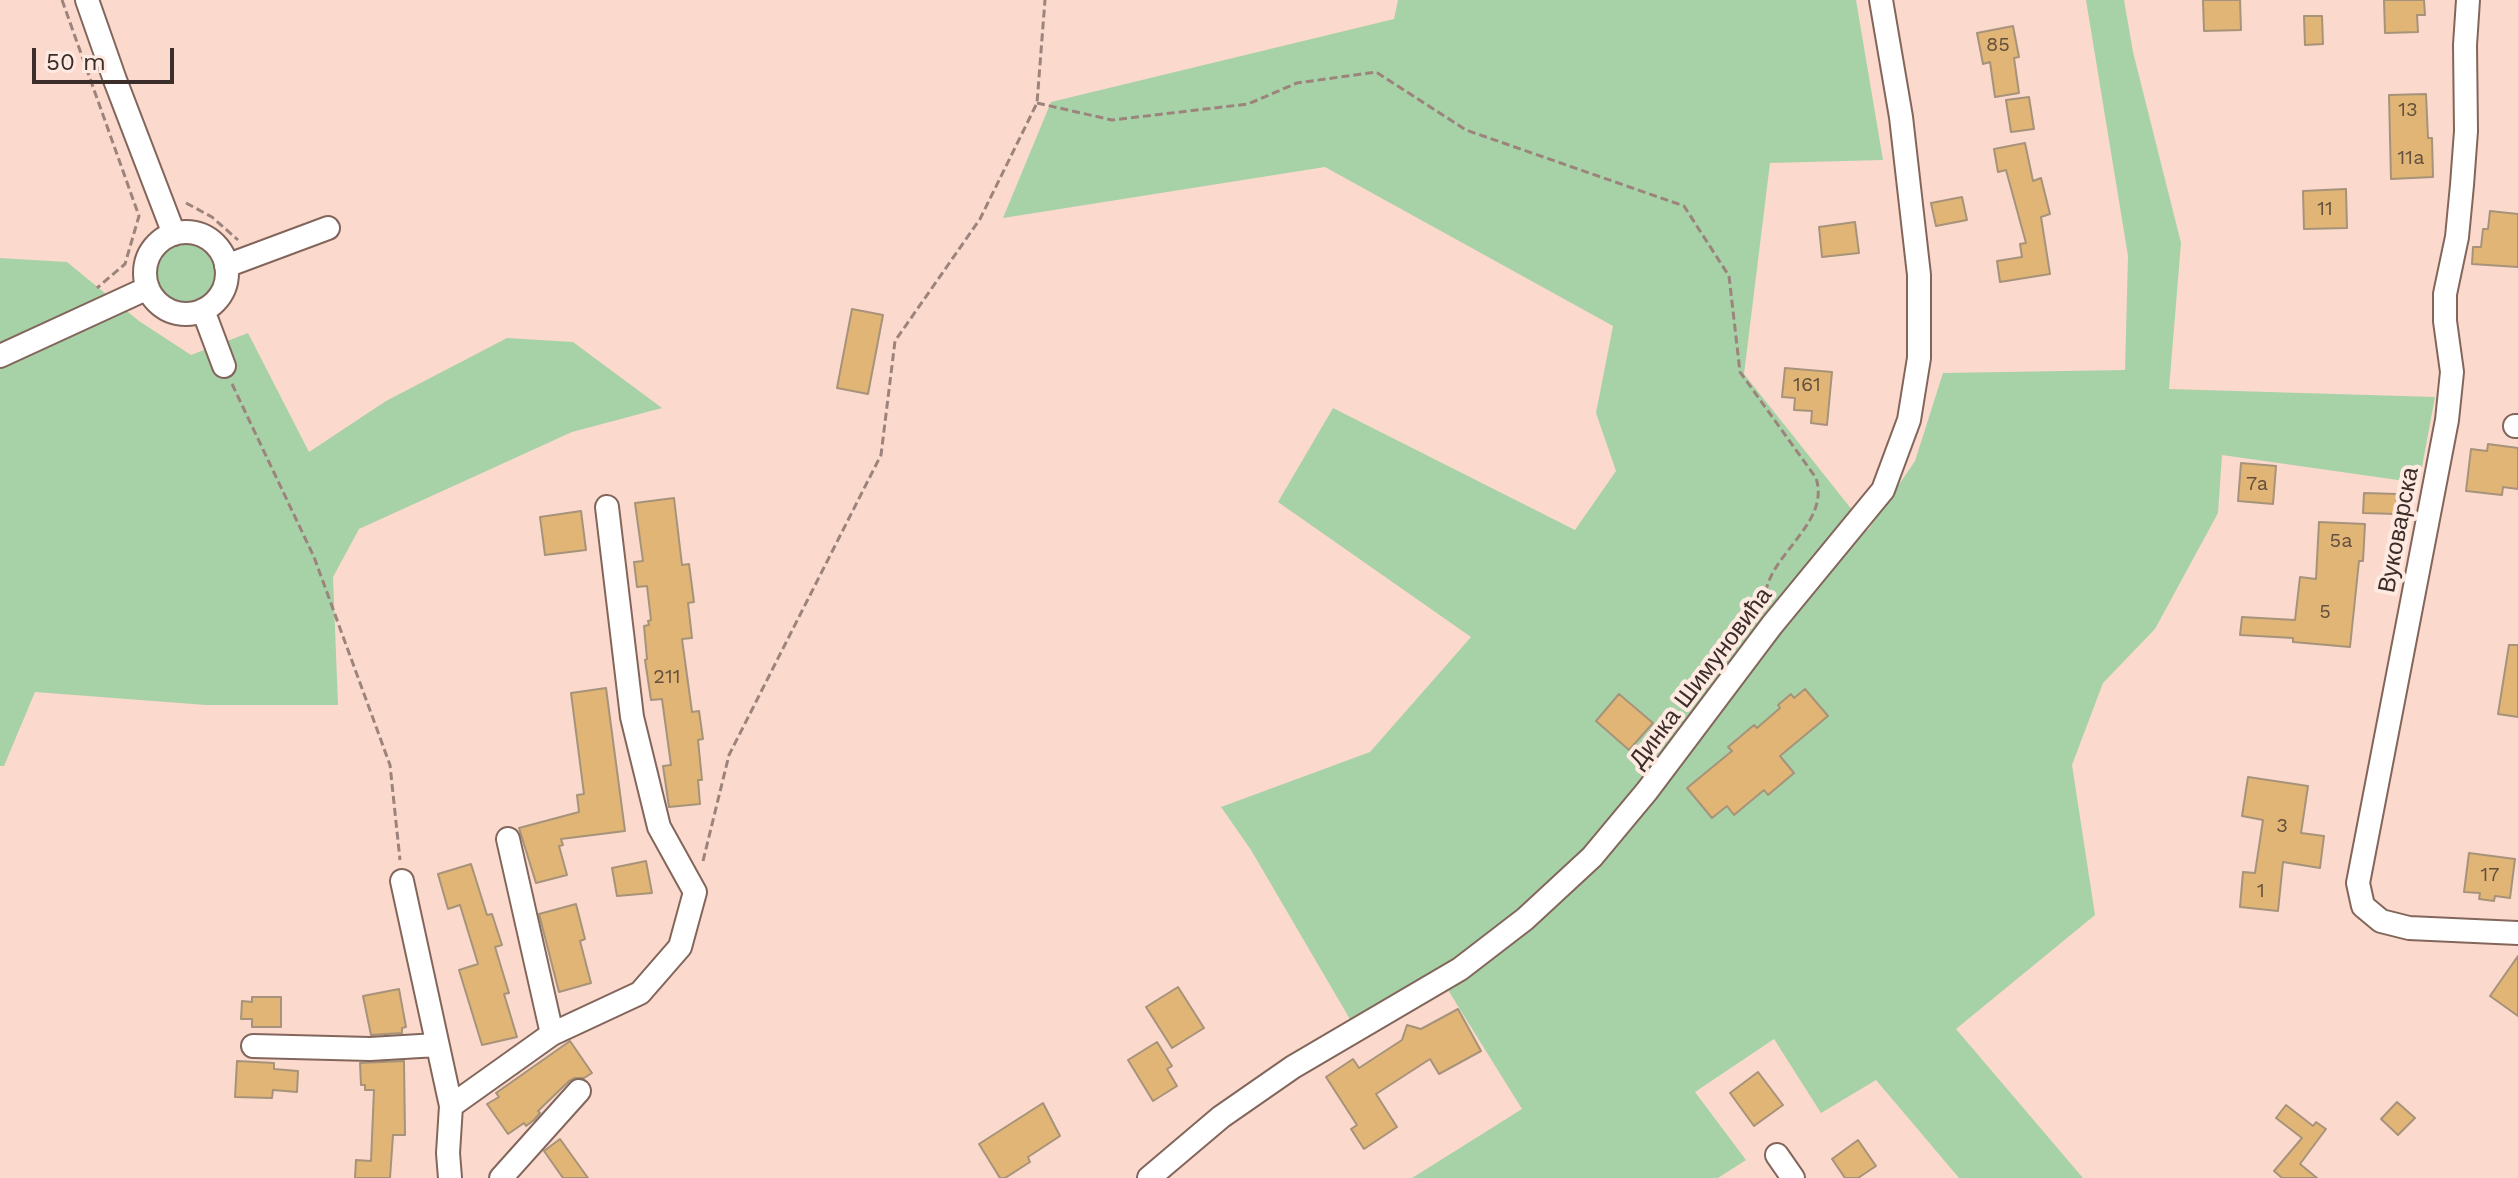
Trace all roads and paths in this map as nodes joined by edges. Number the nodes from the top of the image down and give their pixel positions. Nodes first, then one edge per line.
1 (62, 0) edge
2 (87, 0) edge
3 (1045, 0) edge
4 (1881, 0) edge
5 (2468, 0) edge
6 (1037, 103) junction
7 (175, 198) dead end
8 (328, 228) dead end
9 (174, 234) junction
10 (248, 237) dead end
11 (125, 264) dead end
12 (226, 266) junction
13 (148, 288) junction
14 (203, 310) junction
15 (0, 356) edge
16 (224, 366) joint
17 (607, 507) dead end
18 (1772, 625) junction
19 (508, 839) dead end
20 (402, 881) joint
21 (695, 892) junction
22 (2518, 933) edge
23 (552, 1034) junction
24 (437, 1045) junction
25 (253, 1046) dead end
26 (579, 1091) dead end
27 (451, 1106) junction
28 (1777, 1155) dead end
29 (450, 1178) edge
30 (501, 1178) edge
31 (1149, 1178) edge
32 (1793, 1178) edge

1 - 11 path
2 - 9 street
3 - 6 path
4 - 18 street, Динка Шимуновића
5 - 22 street, Вуковарска
6 - 18 path
6 - 21 path
7 - 10 path
8 - 12 street
9 - 12 street
9 - 13 street
12 - 14 street
13 - 14 street
13 - 15 street
14 - 16 street
16 - 20 path
17 - 21 street
18 - 31 street, Динка Шимуновића
19 - 23 street
20 - 24 street
21 - 23 street
23 - 27 street
24 - 25 street
24 - 27 street
26 - 30 street
27 - 29 street
28 - 32 street

